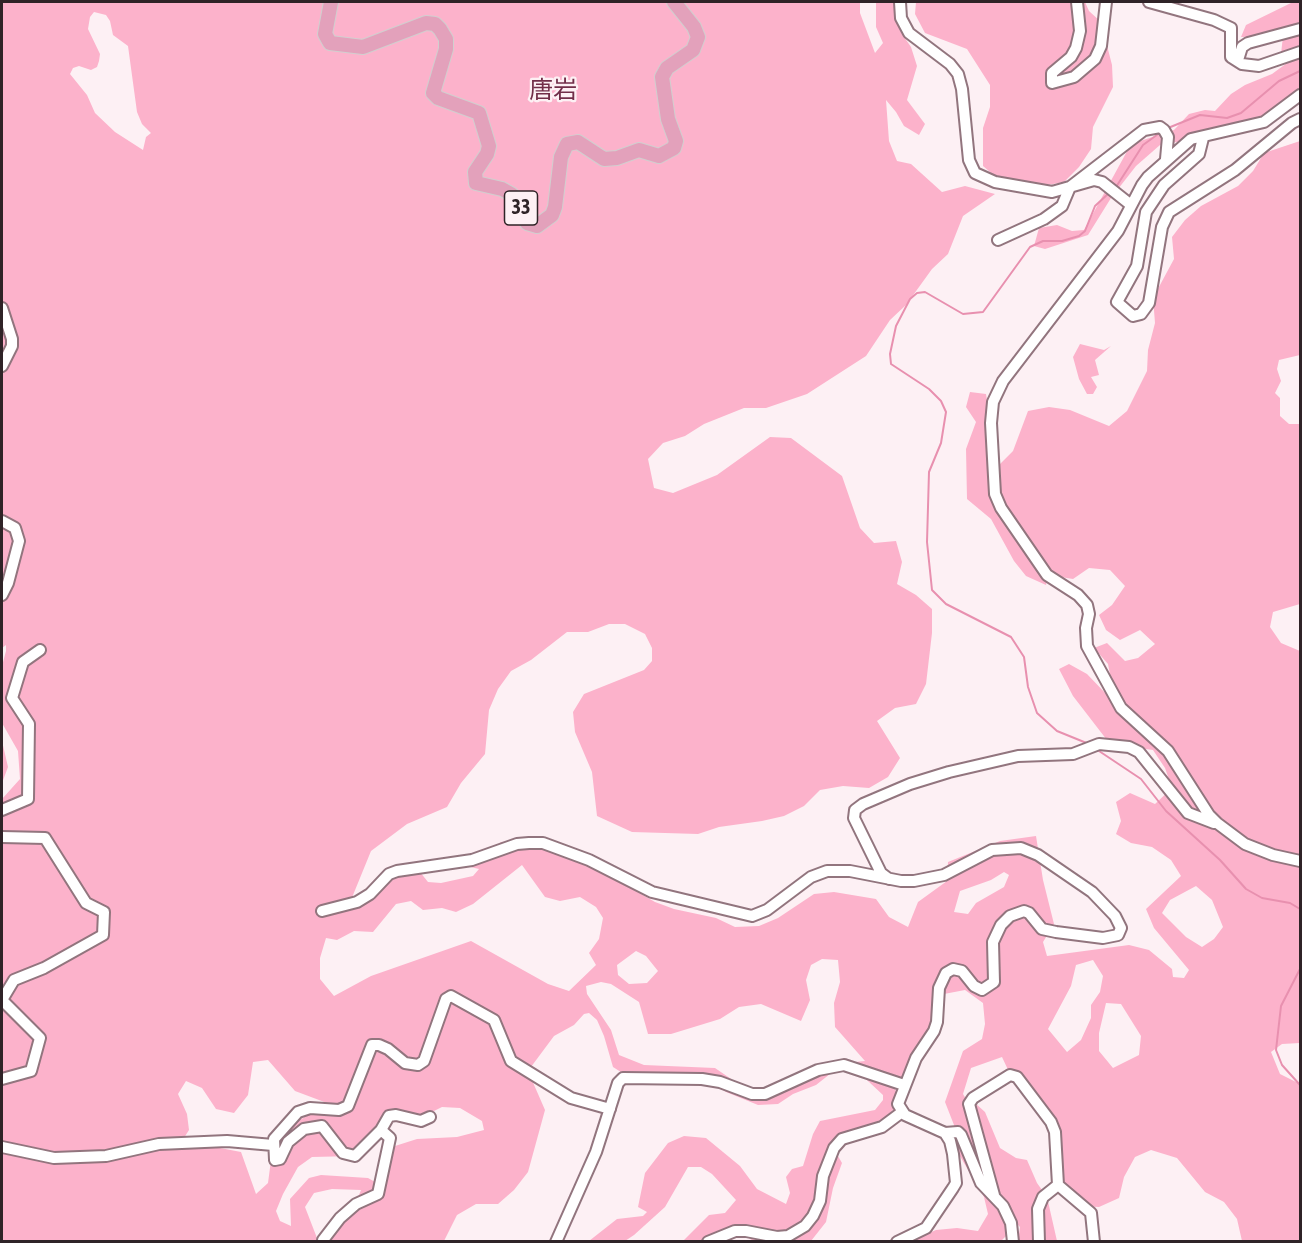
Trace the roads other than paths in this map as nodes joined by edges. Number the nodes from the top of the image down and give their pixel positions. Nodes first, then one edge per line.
1 (331, 2) edge
2 (674, 2) edge
3 (900, 2) edge
4 (1077, 2) edge
5 (1106, 2) edge
6 (1149, 2) edge
7 (1300, 29) edge
8 (1300, 52) edge
9 (1238, 60) junction
10 (1300, 94) edge
11 (1300, 119) edge
12 (1203, 138) junction
13 (1166, 159) junction
14 (1070, 187) junction
15 (1129, 203) junction
16 (998, 240) dead end
17 (2, 308) edge
18 (2, 366) edge
19 (2, 521) edge
20 (2, 595) edge
21 (40, 650) dead end
22 (2, 810) edge
23 (1217, 824) junction
24 (2, 837) edge
25 (1300, 861) edge
26 (890, 879) junction
27 (322, 910) dead end
28 (2, 1079) edge
29 (904, 1085) junction
30 (610, 1109) junction
31 (902, 1112) junction
32 (430, 1118) dead end
33 (381, 1130) junction
34 (945, 1133) junction
35 (273, 1145) junction
36 (2, 1147) edge
37 (1058, 1185) junction
38 (994, 1195) junction
39 (323, 1240) edge
40 (556, 1242) edge
41 (708, 1242) edge
42 (897, 1242) edge
43 (1013, 1242) edge
44 (1039, 1242) edge
45 (1094, 1242) edge

1 - 2 main road, 33
3 - 14 street
4 - 5 street
6 - 9 street
7 - 9 street
8 - 9 street
10 - 12 street
11 - 12 street
12 - 13 street
13 - 14 street
13 - 15 street
14 - 15 street
14 - 16 street
15 - 23 street
17 - 18 street
19 - 20 street
21 - 22 street
23 - 25 street
23 - 26 street
24 - 28 street
26 - 27 street
26 - 29 street
29 - 30 street
29 - 31 street
30 - 35 street
30 - 40 street
31 - 34 street
31 - 41 street
32 - 33 street
33 - 35 street
33 - 39 street
34 - 38 street
34 - 42 street
35 - 36 street
37 - 38 street
37 - 44 street
37 - 45 street
38 - 43 street

